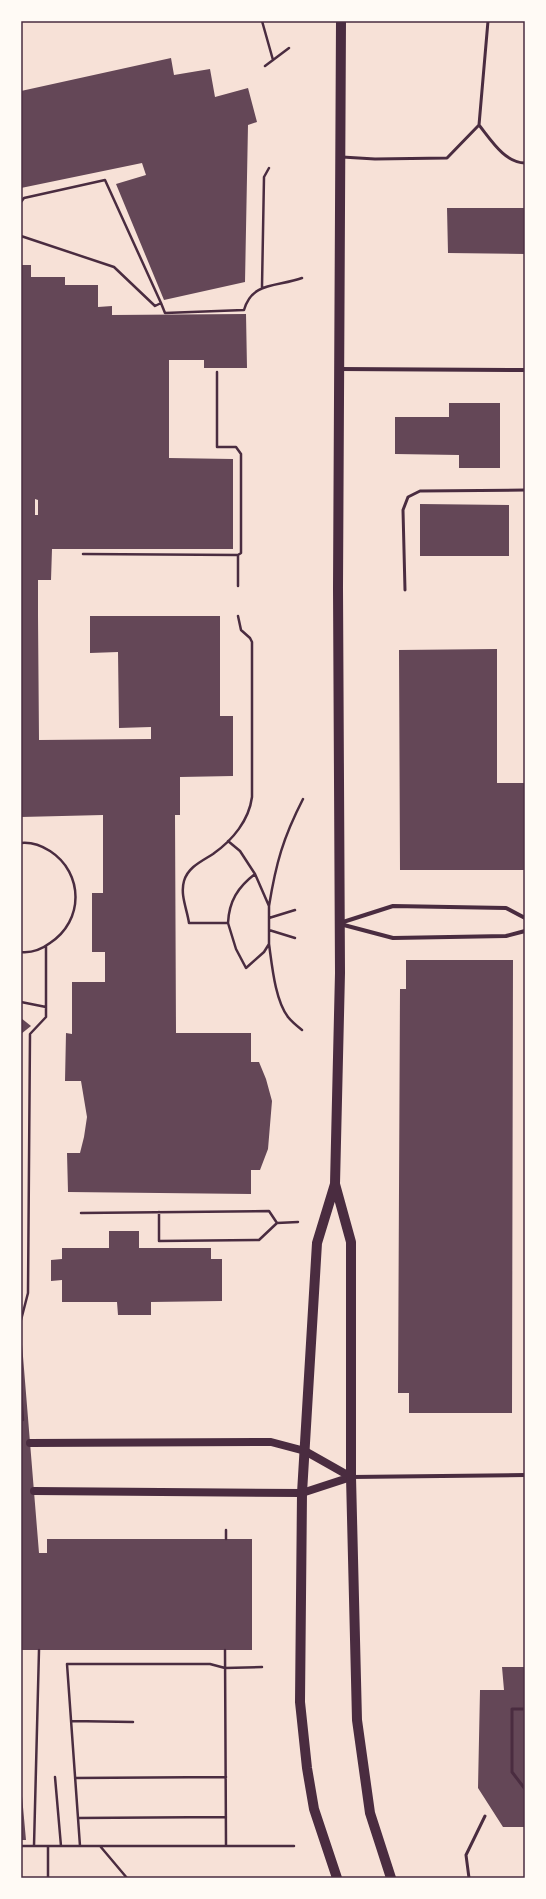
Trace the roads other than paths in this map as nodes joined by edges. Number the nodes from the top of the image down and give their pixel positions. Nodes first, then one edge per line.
1 (341, 21) edge
2 (488, 21) edge
3 (479, 125) junction
4 (340, 156) junction
5 (525, 163) edge
6 (339, 369) junction
7 (525, 370) edge
8 (525, 490) edge
9 (405, 590) dead end
10 (525, 918) edge
11 (340, 923) junction
12 (525, 931) edge
13 (335, 1184) junction
14 (30, 1443) dead end
15 (305, 1450) junction
16 (525, 1475) edge
17 (351, 1477) junction
18 (34, 1491) dead end
19 (302, 1493) junction
20 (525, 1709) edge
21 (525, 1789) edge
22 (485, 1816) dead end
23 (337, 1878) edge
24 (391, 1878) edge
25 (469, 1878) edge

1 - 4 main road
2 - 3 lane
3 - 4 lane
3 - 5 lane
4 - 6 main road
6 - 7 street
6 - 11 main road
8 - 9 lane
10 - 11 street
11 - 12 street
11 - 13 main road
13 - 15 main road
13 - 17 main road
14 - 15 main road
15 - 17 main road
15 - 19 main road
16 - 17 street
17 - 19 main road
17 - 24 main road
18 - 19 main road
19 - 23 main road
20 - 21 lane
22 - 25 lane

